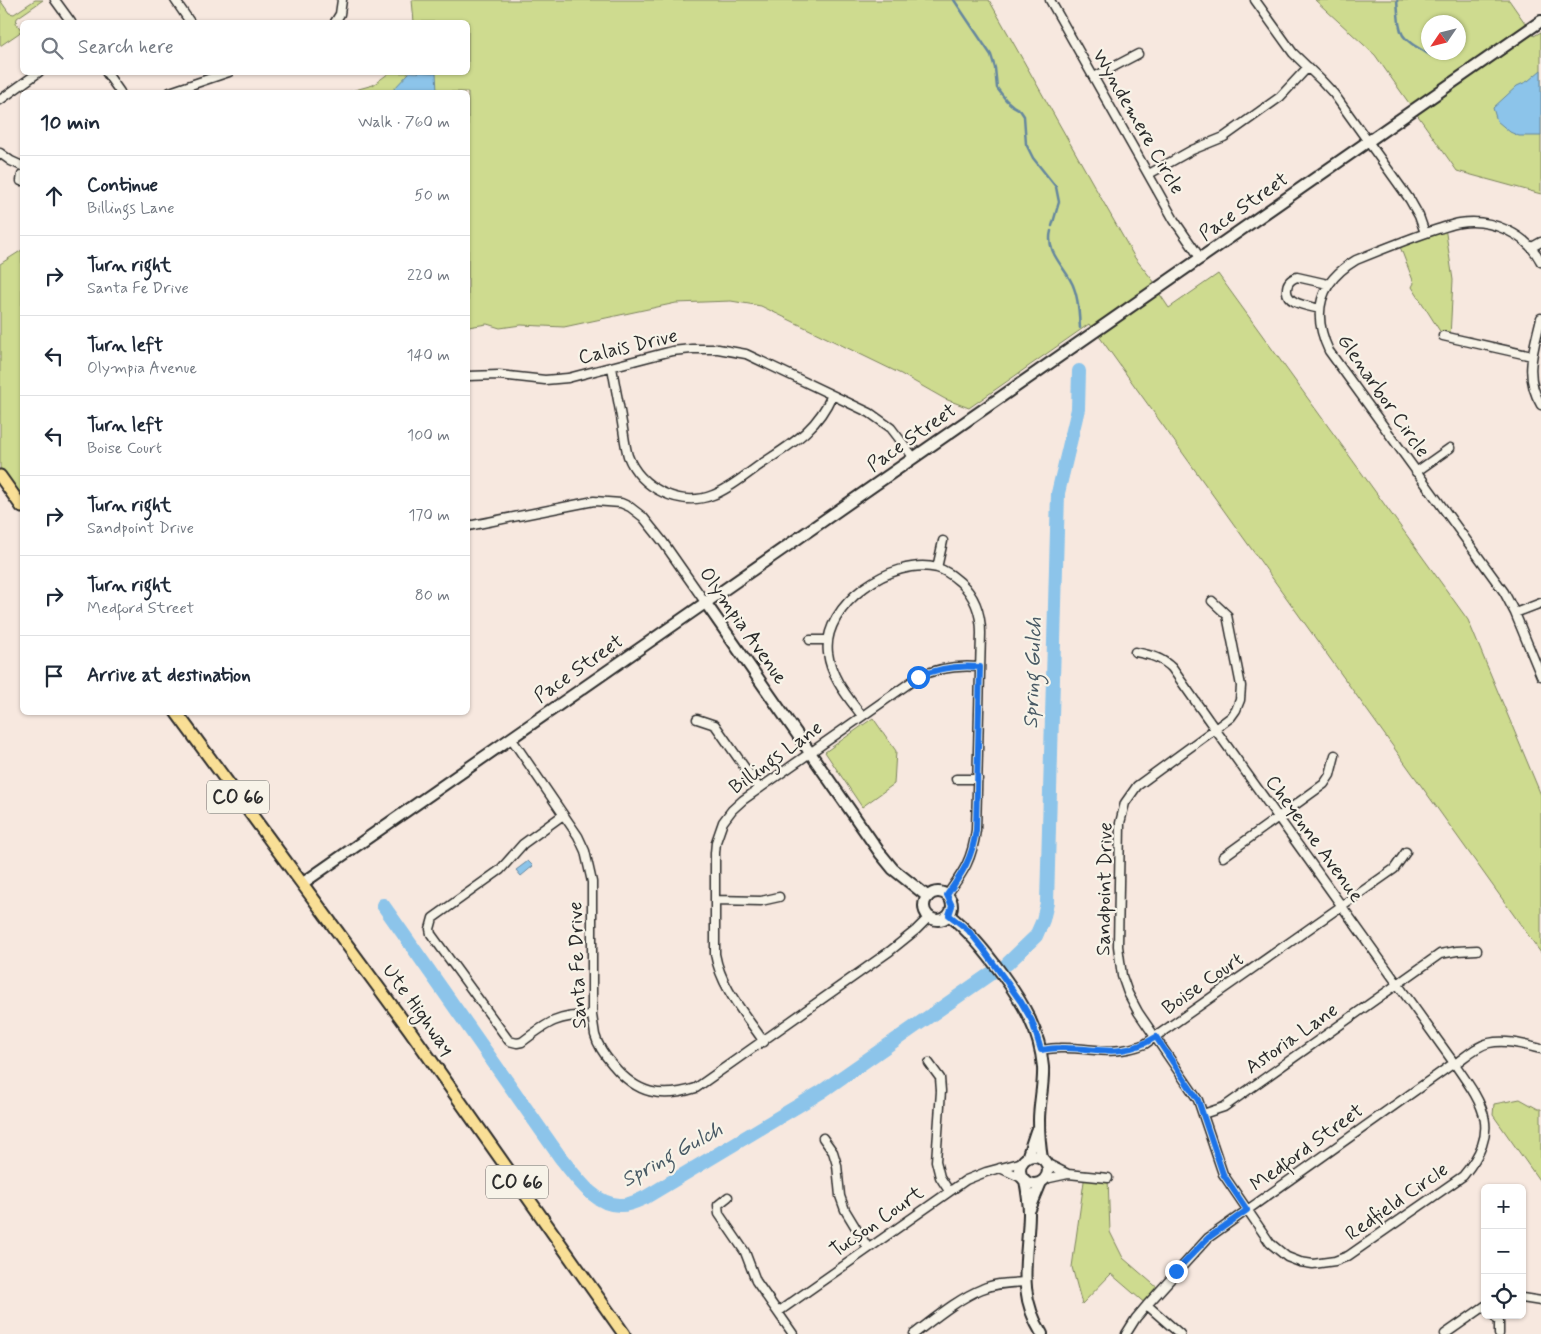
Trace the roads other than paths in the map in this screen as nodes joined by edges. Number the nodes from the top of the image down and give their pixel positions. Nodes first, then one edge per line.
1 (56, 0) edge
2 (175, 0) edge
3 (342, 0) edge
4 (1050, 0) edge
5 (1255, 0) edge
6 (70, 20) edge
7 (189, 20) edge
8 (336, 20) edge
9 (1541, 21) edge
10 (1138, 54) dead end
11 (1308, 67) junction
12 (35, 75) edge
13 (108, 75) edge
14 (215, 75) edge
15 (1094, 77) junction
16 (119, 90) edge
17 (175, 90) edge
18 (0, 100) edge
19 (1368, 142) junction
20 (0, 153) edge
21 (20, 165) edge
22 (1149, 174) junction
23 (1425, 233) junction
24 (1541, 242) edge
25 (1532, 248) junction
26 (1201, 258) junction
27 (1541, 262) edge
28 (1328, 284) junction
29 (1320, 309) junction
30 (1541, 318) edge
31 (1443, 336) dead end
32 (1532, 356) junction
33 (612, 367) junction
34 (470, 376) edge
35 (832, 395) junction
36 (1541, 405) edge
37 (1450, 448) dead end
38 (914, 458) junction
39 (1416, 472) junction
40 (0, 476) edge
41 (20, 503) edge
42 (470, 526) edge
43 (943, 542) dead end
44 (937, 568) junction
45 (705, 602) junction
46 (1212, 602) dead end
47 (1541, 603) edge
48 (1515, 613) junction
49 (810, 640) dead end
50 (827, 640) junction
51 (1135, 652) dead end
52 (980, 667) junction
53 (1541, 676) edge
54 (178, 715) edge
55 (862, 716) junction
56 (697, 720) dead end
57 (1215, 729) junction
58 (511, 738) junction
59 (810, 753) junction
60 (1335, 755) dead end
61 (956, 779) dead end
62 (978, 779) junction
63 (759, 788) junction
64 (563, 815) junction
65 (1278, 817) junction
66 (1406, 852) dead end
67 (1223, 857) dead end
68 (303, 884) junction
69 (947, 895) junction
70 (779, 897) dead end
71 (928, 897) junction
72 (715, 900) junction
73 (1341, 906) junction
74 (949, 915) junction
75 (929, 916) junction
76 (1477, 950) dead end
77 (1397, 984) junction
78 (592, 1015) junction
79 (1156, 1037) junction
80 (764, 1042) junction
81 (1541, 1049) edge
82 (1041, 1050) junction
83 (929, 1063) dead end
84 (1454, 1063) junction
85 (1203, 1114) junction
86 (1039, 1120) junction
87 (824, 1138) dead end
88 (1025, 1160) junction
89 (1044, 1161) junction
90 (1000, 1168) junction
91 (1068, 1174) junction
92 (1108, 1178) dead end
93 (1024, 1179) junction
94 (1043, 1180) junction
95 (948, 1191) junction
96 (728, 1197) dead end
97 (1247, 1210) junction
98 (1029, 1213) junction
99 (868, 1248) junction
100 (1024, 1282) junction
101 (1526, 1299) edge
102 (1541, 1301) edge
103 (1147, 1305) junction
104 (1481, 1309) edge
105 (778, 1312) junction
106 (1497, 1319) edge
107 (624, 1334) edge
108 (793, 1334) edge
109 (914, 1334) edge
110 (1042, 1334) edge
111 (1126, 1334) edge
112 (1180, 1334) edge
113 (1445, 1334) edge
114 (1499, 1334) edge

1 - 6 street
2 - 7 street
3 - 8 street
4 - 15 street, Wyndemere Circle
5 - 11 street
9 - 19 main road, Pace Street
10 - 15 street
11 - 19 street
11 - 22 street
12 - 18 street
13 - 16 street
14 - 17 street
15 - 22 street, Wyndemere Circle
19 - 23 street
19 - 26 main road, Pace Street
20 - 21 street
22 - 26 street, Wyndemere Circle
23 - 25 street, Glenarbor Circle
23 - 28 street, Glenarbor Circle
24 - 25 street
25 - 27 street, Glenarbor Circle
26 - 38 main road, Pace Street
28 - 29 street, Glenarbor Circle
28 - 29 street
29 - 39 street, Glenarbor Circle
30 - 32 street
31 - 32 street
32 - 36 street
33 - 34 street, Calais Drive
33 - 35 street, Calais Drive
33 - 35 street
35 - 38 street, Calais Drive
37 - 39 street
38 - 45 main road, Pace Street
39 - 48 street, Glenarbor Circle
40 - 41 main road
42 - 45 street, Olympia Avenue
43 - 44 street
44 - 50 street
44 - 52 street
45 - 58 main road, Pace Street
45 - 59 main road, Olympia Avenue
46 - 57 street, Sandpoint Drive
47 - 48 street
48 - 53 street, Glenarbor Circle
49 - 50 street
50 - 55 street
51 - 57 street, Cheyenne Avenue
52 - 55 street, Billings Lane
52 - 62 street
54 - 68 main road, Ute Highway / CO 66
55 - 59 street, Billings Lane
56 - 63 street
57 - 65 street, Cheyenne Avenue
57 - 79 street, Sandpoint Drive
58 - 64 street, Santa Fe Drive
58 - 68 main road, Pace Street
59 - 63 street, Billings Lane
59 - 71 main road, Olympia Avenue
60 - 65 street
61 - 62 street
62 - 69 street
63 - 72 street, Billings Lane
64 - 78 street, Santa Fe Drive
64 - 78 street
65 - 67 street
65 - 73 street, Cheyenne Avenue
66 - 73 street, Boise Court
68 - 107 main road, Ute Highway / CO 66
69 - 71 main road
69 - 74 main road
70 - 72 street
71 - 75 main road
72 - 80 street, Billings Lane
73 - 77 street, Cheyenne Avenue
73 - 79 street, Boise Court
74 - 75 main road
74 - 82 main road
75 - 80 street, Santa Fe Drive
76 - 77 street, Astoria Lane
77 - 84 street, Cheyenne Avenue
77 - 85 street, Astoria Lane
78 - 80 street, Santa Fe Drive
79 - 82 street, Boise Court
79 - 85 street, Sandpoint Drive
81 - 84 street, Medford Street
82 - 86 main road
83 - 95 street
84 - 97 street, Medford Street
84 - 97 street, Redfield Circle
85 - 97 street, Sandpoint Drive
86 - 88 main road
86 - 89 main road
87 - 99 street
88 - 89 main road
88 - 90 street, Tucson Court
88 - 93 main road
89 - 91 street
89 - 94 main road
90 - 93 street
90 - 95 street, Tucson Court
91 - 92 street
91 - 94 street
93 - 94 main road
93 - 98 main road
94 - 98 main road
95 - 99 street, Tucson Court
96 - 105 street
97 - 103 street, Medford Street
98 - 100 main road
99 - 105 street, Tucson Court
100 - 109 street
100 - 110 main road
101 - 102 street
103 - 111 street, Medford Street
103 - 112 street
104 - 113 street
105 - 108 street
106 - 114 street

